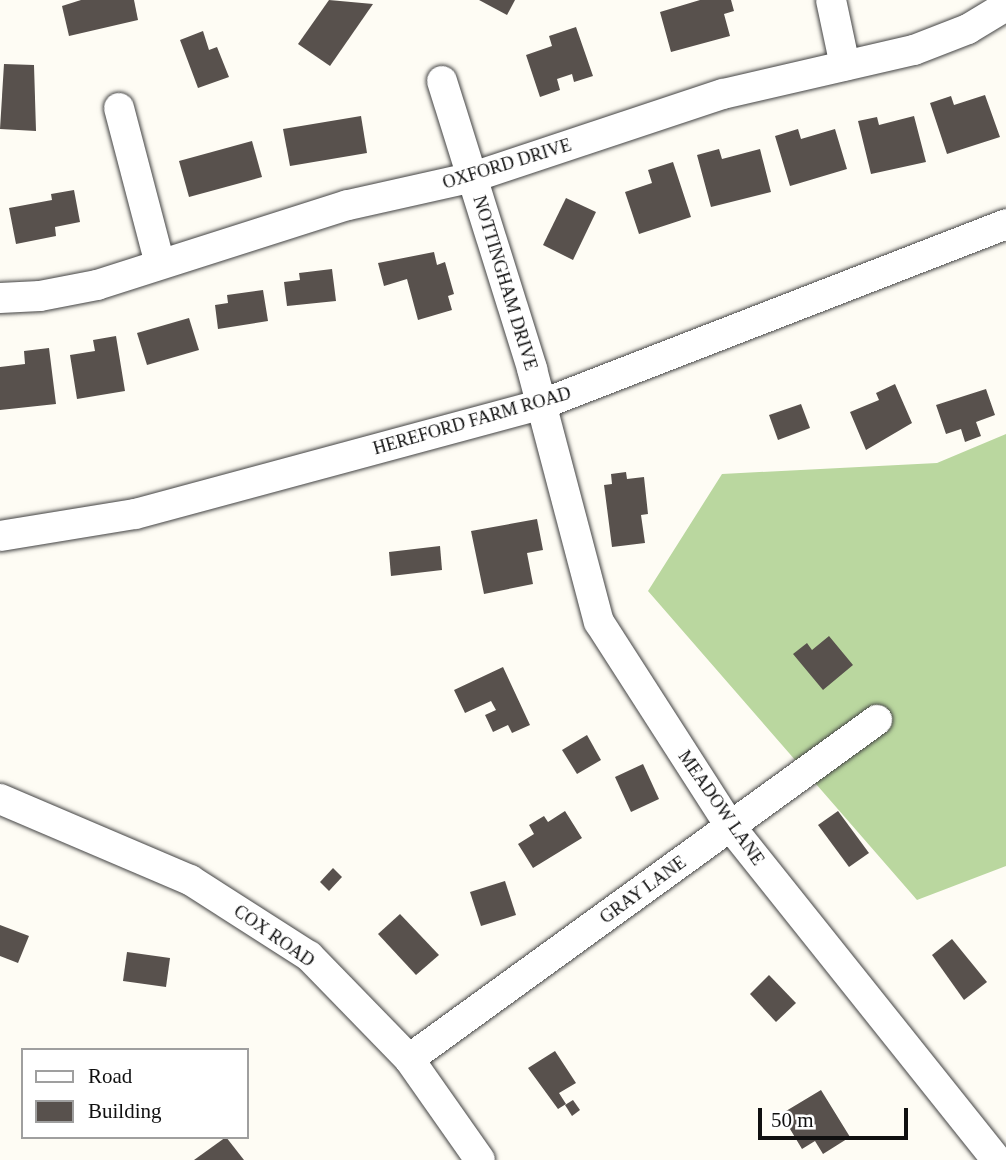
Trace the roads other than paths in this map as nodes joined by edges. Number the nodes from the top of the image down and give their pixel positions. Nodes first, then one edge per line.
1 (831, 0) edge
2 (1006, 6) edge
3 (845, 66) junction
4 (442, 81) dead end
5 (119, 108) dead end
6 (473, 177) junction
7 (1006, 224) edge
8 (160, 264) junction
9 (0, 298) edge
10 (540, 405) junction
11 (0, 536) edge
12 (877, 720) dead end
13 (0, 799) edge
14 (730, 826) junction
15 (409, 1059) junction
16 (480, 1160) edge
17 (997, 1160) edge

1 - 3 street
2 - 3 street, OXFORD DRIVE
3 - 6 street, OXFORD DRIVE
4 - 6 street, NOTTINGHAM DRIVE
5 - 8 street
6 - 8 street, OXFORD DRIVE
6 - 10 street, NOTTINGHAM DRIVE
7 - 10 street, HEREFORD FARM ROAD
8 - 9 street, OXFORD DRIVE
10 - 11 street, HEREFORD FARM ROAD
10 - 14 street, MEADOW LANE
12 - 14 street, GRAY LANE
13 - 15 street, COX ROAD
14 - 15 street, GRAY LANE
14 - 17 street, MEADOW LANE
15 - 16 street, COX ROAD

